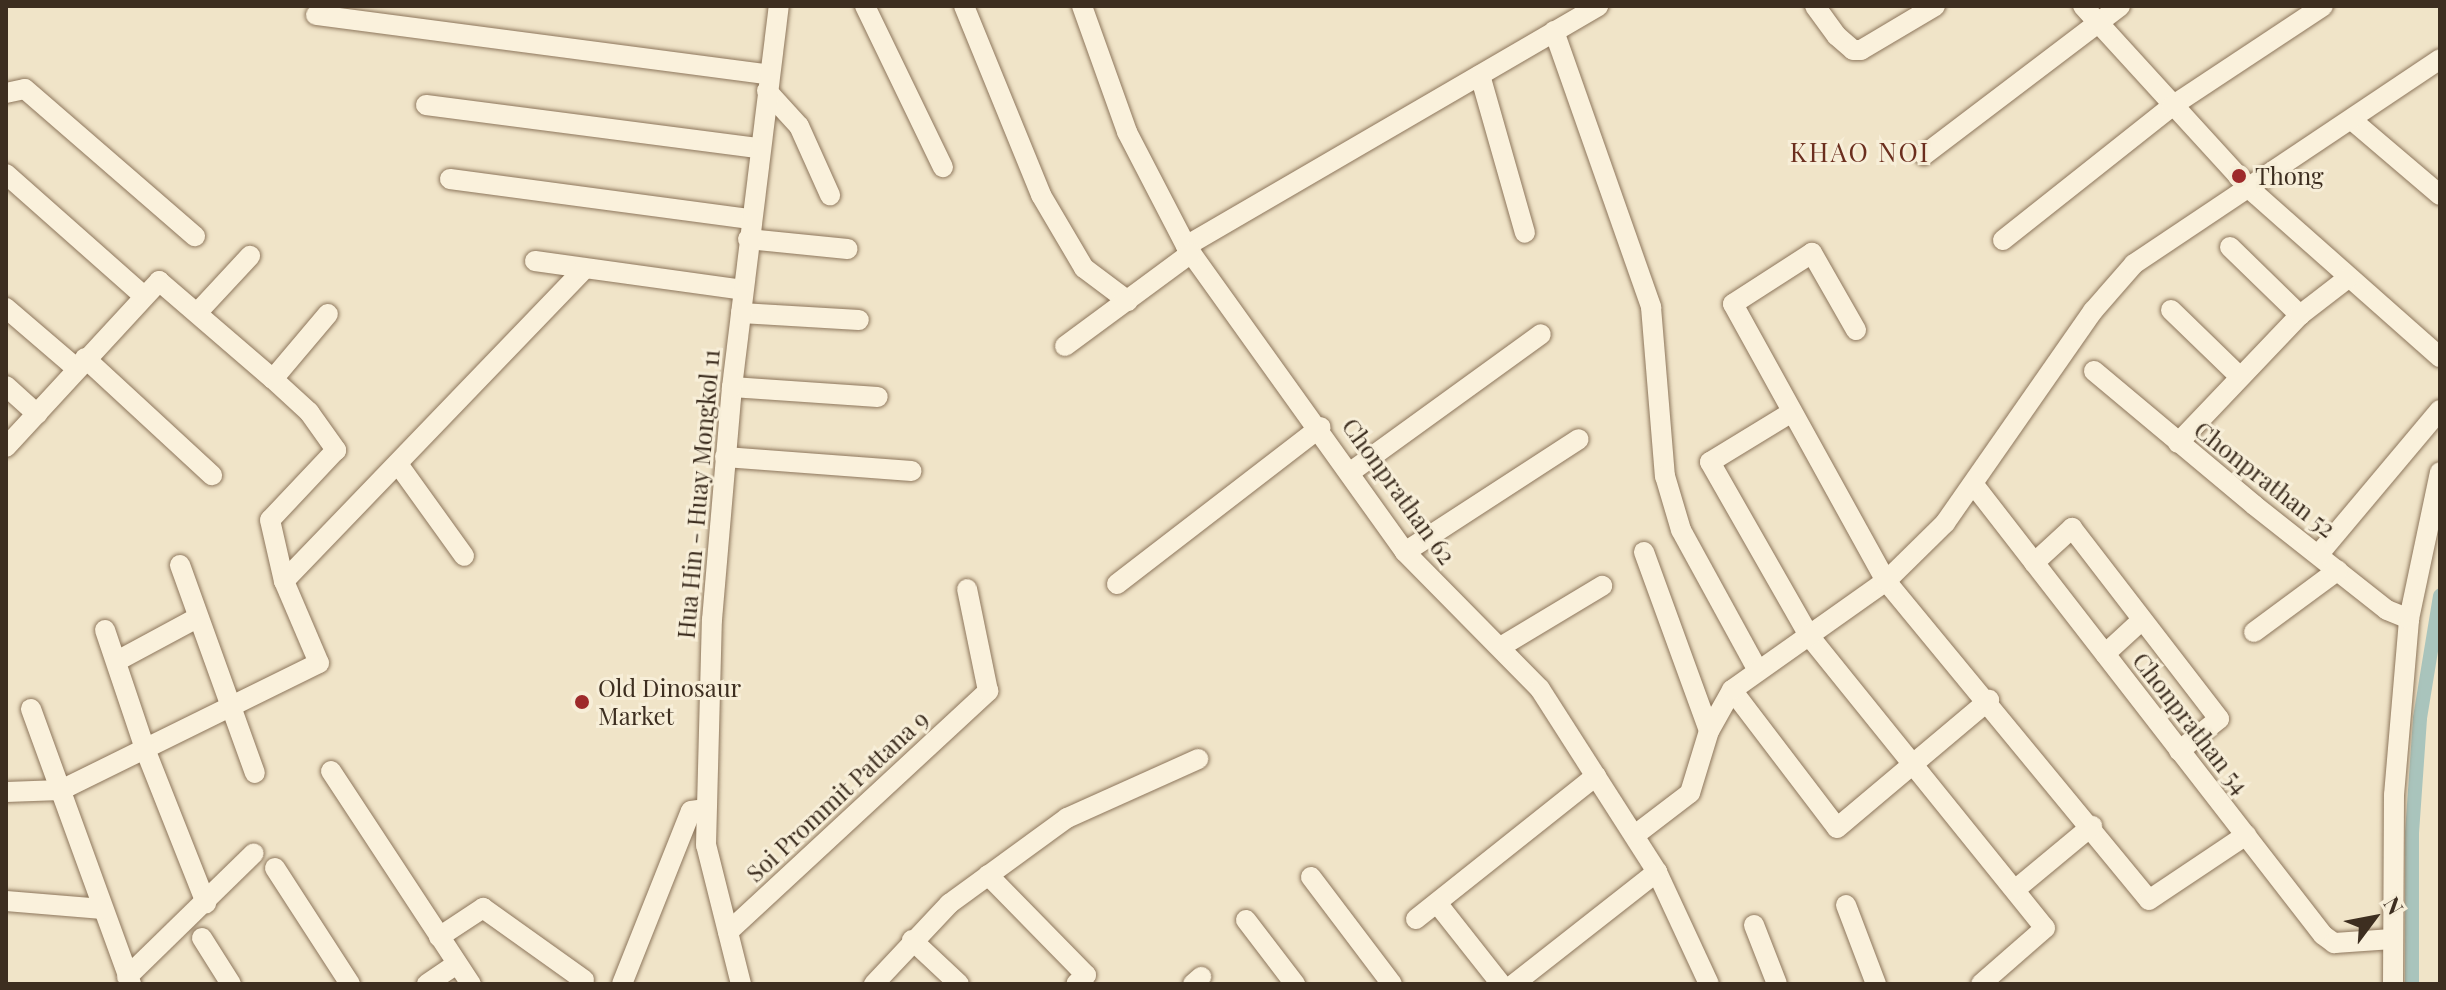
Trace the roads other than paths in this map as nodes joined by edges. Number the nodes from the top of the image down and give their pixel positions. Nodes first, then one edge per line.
1 (779, 6) edge
2 (865, 6) edge
3 (964, 6) edge
4 (1082, 6) edge
5 (1598, 6) edge
6 (1815, 6) edge
7 (1935, 6) edge
8 (2120, 6) edge
9 (2323, 6) edge
10 (2089, 13) edge
11 (316, 15) dead end
12 (1554, 31) junction
13 (2440, 59) edge
14 (1480, 75) junction
15 (768, 83) junction
16 (6, 93) edge
17 (426, 105) dead end
18 (2172, 106) junction
19 (2353, 121) junction
20 (759, 148) junction
21 (1924, 155) dead end
22 (943, 167) dead end
23 (6, 174) edge
24 (450, 179) dead end
25 (2251, 190) junction
26 (830, 195) dead end
27 (2440, 195) edge
28 (749, 229) junction
29 (1525, 233) dead end
30 (195, 236) dead end
31 (2003, 240) dead end
32 (2230, 247) dead end
33 (848, 249) dead end
34 (1189, 250) junction
35 (250, 256) dead end
36 (535, 261) dead end
37 (583, 270) junction
38 (2348, 278) junction
39 (743, 290) junction
40 (144, 296) junction
41 (1128, 301) junction
42 (6, 308) edge
43 (2171, 310) dead end
44 (197, 313) junction
45 (741, 313) junction
46 (328, 314) dead end
47 (2300, 315) junction
48 (859, 320) dead end
49 (1856, 330) dead end
50 (1541, 334) dead end
51 (1065, 346) dead end
52 (2440, 357) edge
53 (80, 363) junction
54 (2094, 371) dead end
55 (2239, 376) junction
56 (273, 379) junction
57 (6, 386) edge
58 (732, 387) junction
59 (878, 397) dead end
60 (2440, 410) edge
61 (1792, 412) junction
62 (37, 414) junction
63 (1321, 427) junction
64 (1579, 439) dead end
65 (2178, 443) junction
66 (6, 447) edge
67 (725, 457) junction
68 (398, 464) junction
69 (911, 471) dead end
70 (1352, 471) junction
71 (2440, 472) edge
72 (212, 475) dead end
73 (1974, 485) junction
74 (1405, 552) junction
75 (1644, 552) dead end
76 (2319, 554) junction
77 (464, 556) dead end
78 (2034, 563) junction
79 (180, 565) dead end
80 (2338, 570) junction
81 (284, 581) junction
82 (1886, 581) junction
83 (1117, 584) dead end
84 (1602, 586) dead end
85 (967, 589) dead end
86 (197, 618) junction
87 (2409, 619) junction
88 (2142, 620) junction
89 (105, 630) dead end
90 (2254, 632) dead end
91 (1810, 637) junction
92 (1502, 646) junction
93 (2105, 654) junction
94 (117, 661) junction
95 (1757, 669) junction
96 (1732, 690) junction
97 (1989, 700) junction
98 (230, 708) junction
99 (31, 709) dead end
100 (1709, 731) junction
101 (145, 749) junction
102 (2179, 751) junction
103 (1198, 759) dead end
104 (1913, 765) junction
105 (331, 771) dead end
106 (255, 773) dead end
107 (1596, 776) junction
108 (61, 790) junction
109 (6, 792) edge
110 (706, 809) junction
111 (2092, 826) junction
112 (1635, 835) junction
113 (2246, 835) junction
114 (254, 853) dead end
115 (275, 868) dead end
116 (1657, 872) junction
117 (988, 875) junction
118 (1311, 877) dead end
119 (2016, 889) junction
120 (6, 901) edge
121 (206, 903) junction
122 (1437, 903) junction
123 (1846, 905) dead end
124 (103, 909) junction
125 (1416, 919) dead end
126 (1246, 920) dead end
127 (1754, 925) dead end
128 (728, 932) junction
129 (439, 937) junction
130 (202, 938) dead end
131 (2393, 939) junction
132 (912, 940) junction
133 (457, 964) junction
134 (129, 980) edge
135 (584, 980) dead end
136 (231, 984) edge
137 (350, 984) edge
138 (427, 984) edge
139 (471, 984) edge
140 (622, 984) edge
141 (741, 984) edge
142 (874, 984) edge
143 (959, 984) edge
144 (1076, 984) edge
145 (1295, 984) edge
146 (1392, 984) edge
147 (1501, 984) edge
148 (1514, 984) edge
149 (1709, 984) edge
150 (1777, 984) edge
151 (1876, 984) edge
152 (1981, 984) edge
153 (2393, 984) edge

1 - 15 street, Hua Hin - Huay Mongkol 11
2 - 22 street
3 - 41 street
4 - 34 street, Chonprathan 62
5 - 12 street
6 - 7 street
8 - 10 street
9 - 18 street
10 - 18 street
10 - 21 street
11 - 15 street
12 - 14 street
12 - 95 street
13 - 19 street
14 - 29 street
14 - 34 street
15 - 20 street, Hua Hin - Huay Mongkol 11
15 - 26 street
16 - 30 street
17 - 20 street
18 - 25 street
18 - 31 street
19 - 25 street
19 - 27 street
20 - 28 street, Hua Hin - Huay Mongkol 11
23 - 40 street
24 - 28 street
25 - 38 street
25 - 73 street
28 - 33 street
28 - 39 street, Hua Hin - Huay Mongkol 11
32 - 47 street
34 - 41 street
34 - 63 street, Chonprathan 62
35 - 44 street
36 - 37 street
37 - 39 street
37 - 68 street
38 - 47 street
38 - 52 street
39 - 45 street, Hua Hin - Huay Mongkol 11
40 - 44 street
40 - 53 street
41 - 51 street
42 - 53 street
43 - 55 street
44 - 56 street
45 - 48 street
45 - 58 street, Hua Hin - Huay Mongkol 11
46 - 56 street
47 - 55 street
49 - 61 street
50 - 70 street
53 - 62 street
53 - 72 street
54 - 65 street, Chonprathan 52
55 - 65 street
56 - 81 street
57 - 62 street
58 - 59 street
58 - 67 street, Hua Hin - Huay Mongkol 11
60 - 76 street
61 - 82 street
61 - 91 street
62 - 66 street
63 - 70 street, Chonprathan 62
63 - 83 street
64 - 74 street
65 - 76 street, Chonprathan 52
67 - 69 street
67 - 110 street, Hua Hin - Huay Mongkol 11
68 - 77 street
68 - 81 street
70 - 74 street, Chonprathan 62
71 - 87 street
73 - 78 street, Chonprathan 54
73 - 82 street
74 - 92 street, Chonprathan 62
75 - 100 street
76 - 80 street, Chonprathan 52
78 - 88 street
78 - 93 street, Chonprathan 54
79 - 86 street
80 - 87 street, Chonprathan 52
80 - 90 street
81 - 98 street
82 - 91 street
82 - 97 street
84 - 92 street
85 - 128 street, Soi Prommit Pattana 9
86 - 94 street
86 - 98 street
87 - 131 street
88 - 93 street
88 - 102 street
89 - 94 street
91 - 95 street
91 - 104 street
92 - 107 street, Chonprathan 62
93 - 102 street, Chonprathan 54
94 - 101 street
95 - 96 street
96 - 100 street
96 - 104 street
97 - 104 street
97 - 111 street
98 - 101 street
98 - 106 street
99 - 108 street
100 - 112 street
101 - 108 street
101 - 121 street
102 - 113 street, Chonprathan 54
103 - 117 street
104 - 119 street
105 - 129 street
107 - 112 street, Chonprathan 62
107 - 122 street
108 - 109 street
108 - 124 street
110 - 128 street, Hua Hin - Huay Mongkol 11
110 - 140 street
111 - 113 street
111 - 119 street
112 - 116 street, Chonprathan 62
113 - 131 street, Chonprathan 54
114 - 121 street
115 - 137 street
116 - 148 street
116 - 149 street, Chonprathan 62
117 - 132 street
117 - 144 street
118 - 146 street
119 - 152 street
120 - 124 street
121 - 134 street
122 - 125 street
122 - 147 street
123 - 151 street
124 - 134 street
126 - 145 street
127 - 150 street
128 - 141 street, Hua Hin - Huay Mongkol 11
129 - 133 street
129 - 135 street
130 - 136 street
131 - 153 street
132 - 142 street
132 - 143 street
133 - 138 street
133 - 139 street

